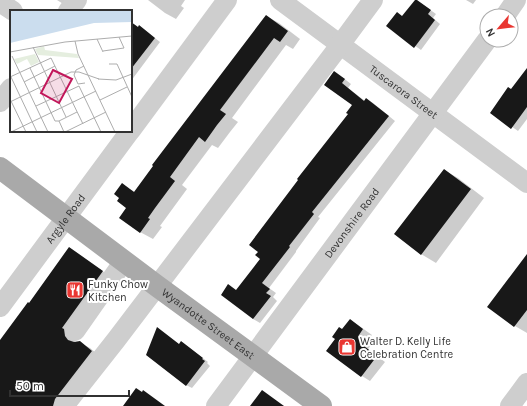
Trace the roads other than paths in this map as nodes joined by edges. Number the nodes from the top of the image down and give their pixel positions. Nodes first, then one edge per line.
1 (77, 0) edge
2 (227, 0) edge
3 (280, 0) edge
4 (373, 0) edge
5 (69, 10) edge
6 (340, 44) junction
7 (481, 48) edge
8 (10, 89) edge
9 (0, 102) edge
10 (432, 113) junction
11 (132, 130) edge
12 (130, 132) edge
13 (0, 168) edge
14 (527, 183) edge
15 (66, 218) junction
16 (124, 261) junction
17 (157, 286) junction
18 (0, 307) edge
19 (75, 331) dead end
20 (252, 356) junction
21 (527, 384) edge
22 (64, 406) edge
23 (216, 406) edge
24 (320, 406) edge
25 (510, 406) edge

1 - 5 street
2 - 11 street, Argyle Road
3 - 6 street, Tuscarora Street
4 - 6 street
6 - 10 street, Tuscarora Street
6 - 17 street
7 - 10 street, Devonshire Road
8 - 9 street
10 - 14 street, Tuscarora Street
10 - 20 street, Devonshire Road
12 - 15 street, Argyle Road
13 - 15 main road, Wyandotte Street East
15 - 16 main road, Wyandotte Street East
15 - 18 street, Argyle Road
16 - 17 main road, Wyandotte Street East
16 - 19 street
17 - 20 main road, Wyandotte Street East
17 - 22 street
20 - 23 street, Devonshire Road
20 - 24 main road, Wyandotte Street East
21 - 25 street

